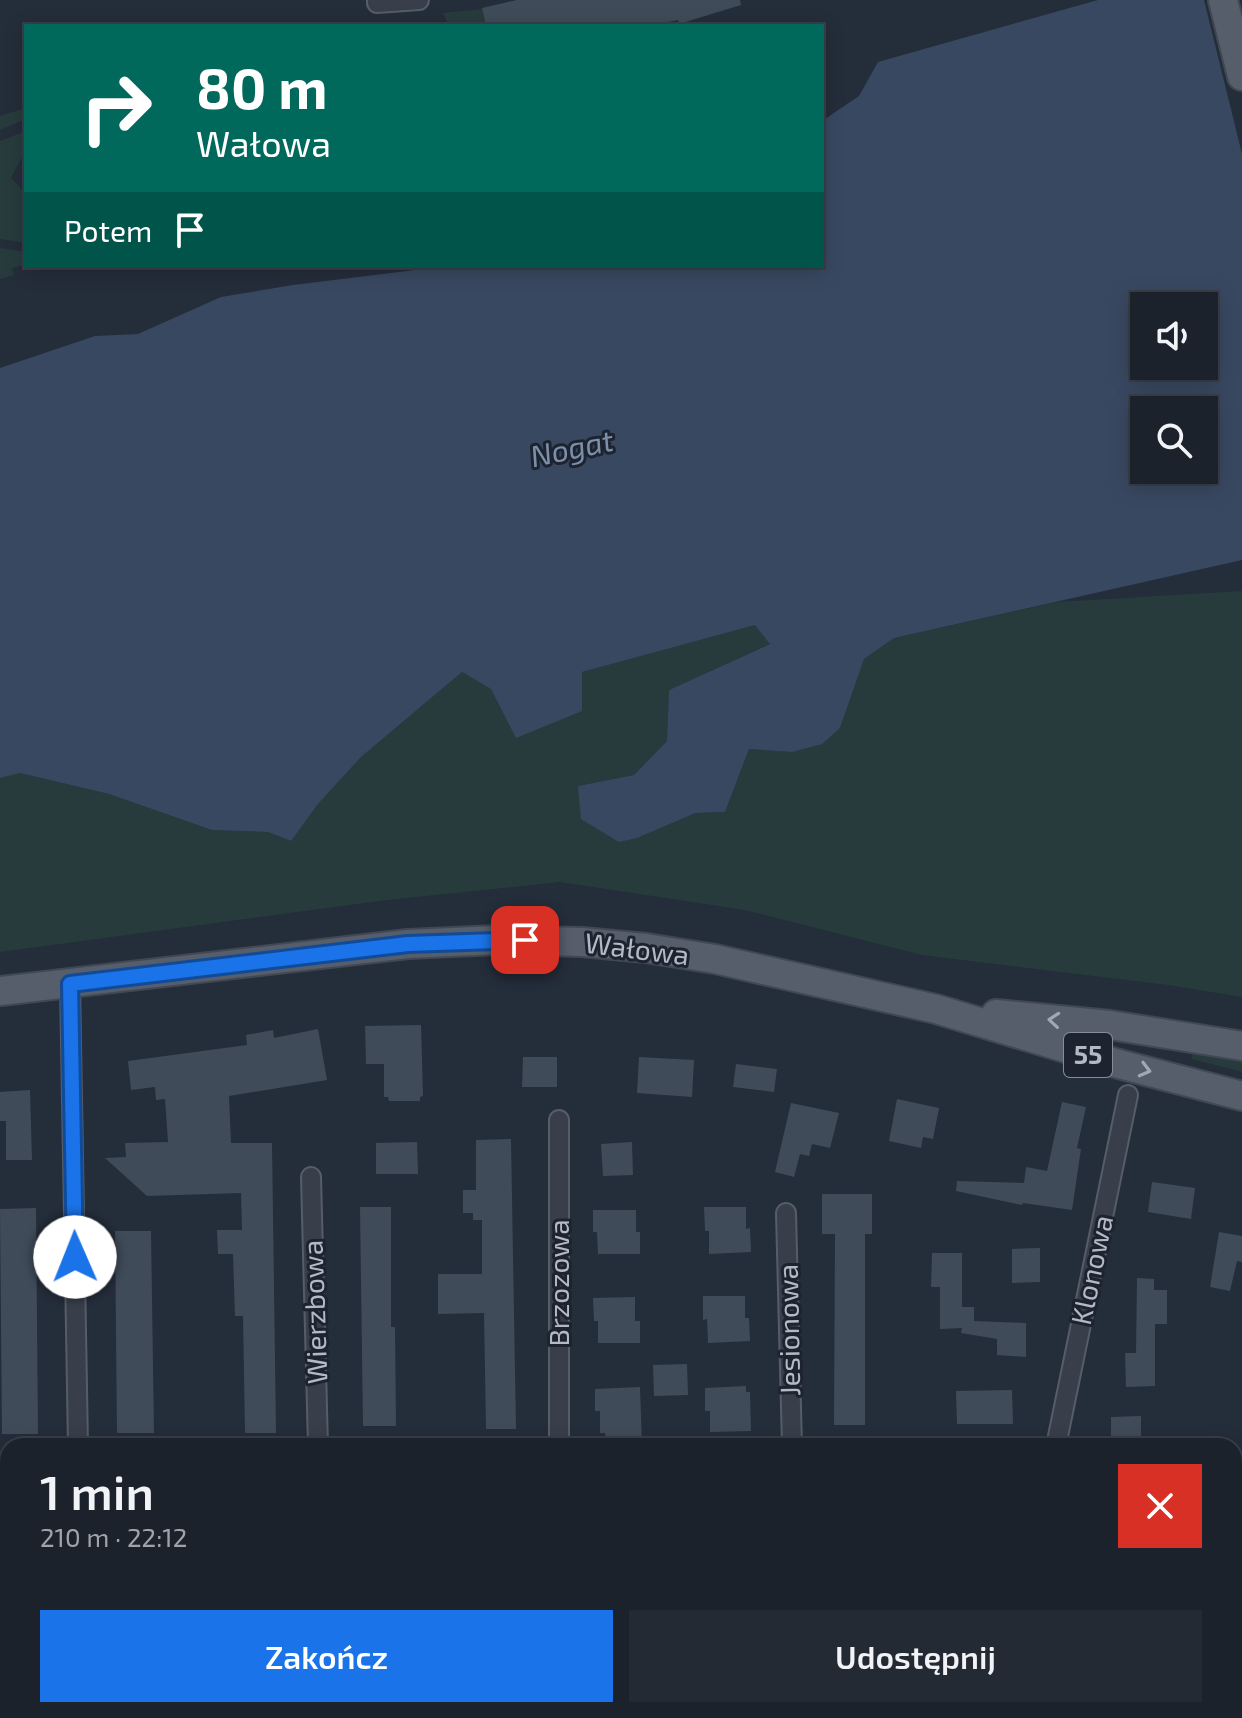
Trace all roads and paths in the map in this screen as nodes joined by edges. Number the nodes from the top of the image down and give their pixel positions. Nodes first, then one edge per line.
1 (377, 0) edge
2 (419, 0) edge
3 (1223, 0) edge
4 (1242, 76) edge
5 (70, 984) junction
6 (0, 991) edge
7 (936, 1009) junction
8 (1242, 1046) edge
9 (1128, 1095) dead end
10 (1242, 1096) edge
11 (559, 1120) dead end
12 (311, 1177) dead end
13 (786, 1213) dead end
14 (78, 1438) edge
15 (318, 1438) edge
16 (559, 1438) edge
17 (792, 1438) edge
18 (1058, 1438) edge

1 - 2 street
3 - 4 main road
5 - 6 main road, Wałowa / 55
5 - 7 main road, Wałowa / 55
5 - 14 street
8 -> 7 main road, Wałowa / 55
7 -> 10 main road, Wałowa / 55
9 - 18 street, Klonowa
11 - 16 street, Brzozowa
12 - 15 street, Wierzbowa
13 - 17 street, Jesionowa

